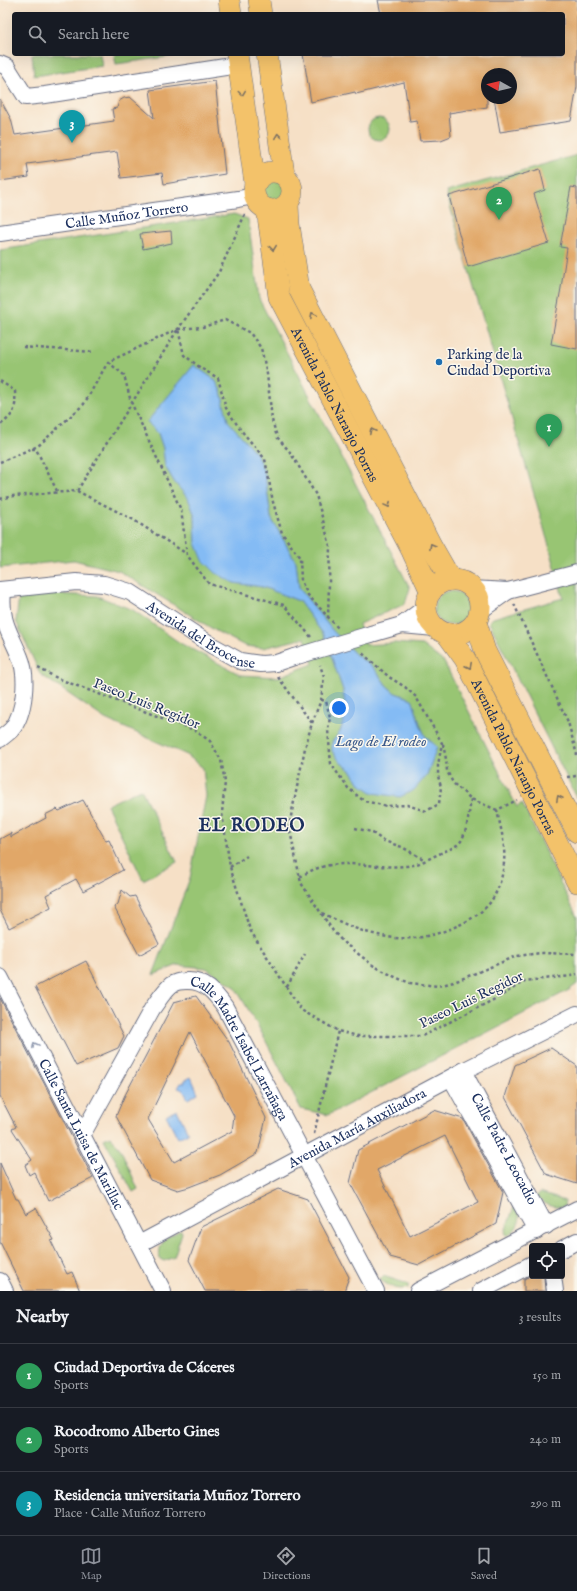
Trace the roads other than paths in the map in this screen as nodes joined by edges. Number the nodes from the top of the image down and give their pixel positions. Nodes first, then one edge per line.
1 (229, 0) edge
2 (259, 0) edge
3 (231, 12) edge
4 (261, 12) edge
5 (267, 56) edge
6 (238, 59) edge
7 (0, 64) edge
8 (284, 174) junction
9 (259, 196) junction
10 (288, 205) junction
11 (0, 233) edge
12 (575, 573) edge
13 (451, 580) junction
14 (472, 588) junction
15 (2, 590) edge
16 (508, 591) junction
17 (428, 599) junction
18 (478, 616) junction
19 (402, 625) junction
20 (5, 630) edge
21 (441, 631) junction
22 (0, 739) edge
23 (577, 832) edge
24 (577, 882) edge
25 (0, 978) edge
26 (577, 1014) edge
27 (457, 1074) junction
28 (82, 1135) junction
29 (307, 1155) junction
30 (577, 1209) edge
31 (541, 1228) junction
32 (577, 1241) edge
33 (139, 1244) junction
34 (565, 1247) edge
35 (529, 1266) edge
36 (553, 1279) edge
37 (0, 1282) edge
38 (5, 1291) edge
39 (163, 1291) edge
40 (376, 1291) edge
41 (418, 1291) edge
42 (481, 1291) edge
43 (555, 1291) edge

1 - 3 main road
2 - 4 main road
8 -> 5 main road
6 - 7 street
6 -> 9 main road, Avenida Pablo Naranjo Porras
8 - 9 main road
8 - 10 main road
9 - 10 main road
9 - 11 street, Calle Muñoz Torrero
9 -> 17 main road, Avenida Pablo Naranjo Porras
13 -> 10 main road, Avenida Pablo Naranjo Porras
12 - 16 street
13 - 14 main road
13 - 17 main road
14 - 16 street
14 - 18 main road
15 - 19 street, Avenida del Brocense, bridge
15 - 20 street
16 - 18 street
17 - 19 street, Avenida del Brocense
17 - 21 main road
18 - 21 main road
23 -> 18 main road, Avenida Pablo Naranjo Porras
19 - 21 street, Avenida del Brocense
20 - 22 street
21 -> 24 main road, Avenida Pablo Naranjo Porras
28 -> 25 street, Calle Santa Luisa de Marillac
26 - 27 street, Avenida María Auxiliadora
27 - 29 street, Avenida María Auxiliadora
27 - 31 street, Calle Padre Leocadio
28 - 29 street, Calle Madre Isabel Larrañaga
28 - 33 street, Calle Santa Luisa de Marillac
29 - 33 street, Avenida María Auxiliadora
29 - 40 street, Calle Madre Isabel Larrañaga
30 - 31 street
31 - 41 street
32 - 34 street
33 - 39 street, Calle Santa Luisa de Marillac
35 - 42 street
36 - 43 street
37 - 38 street

